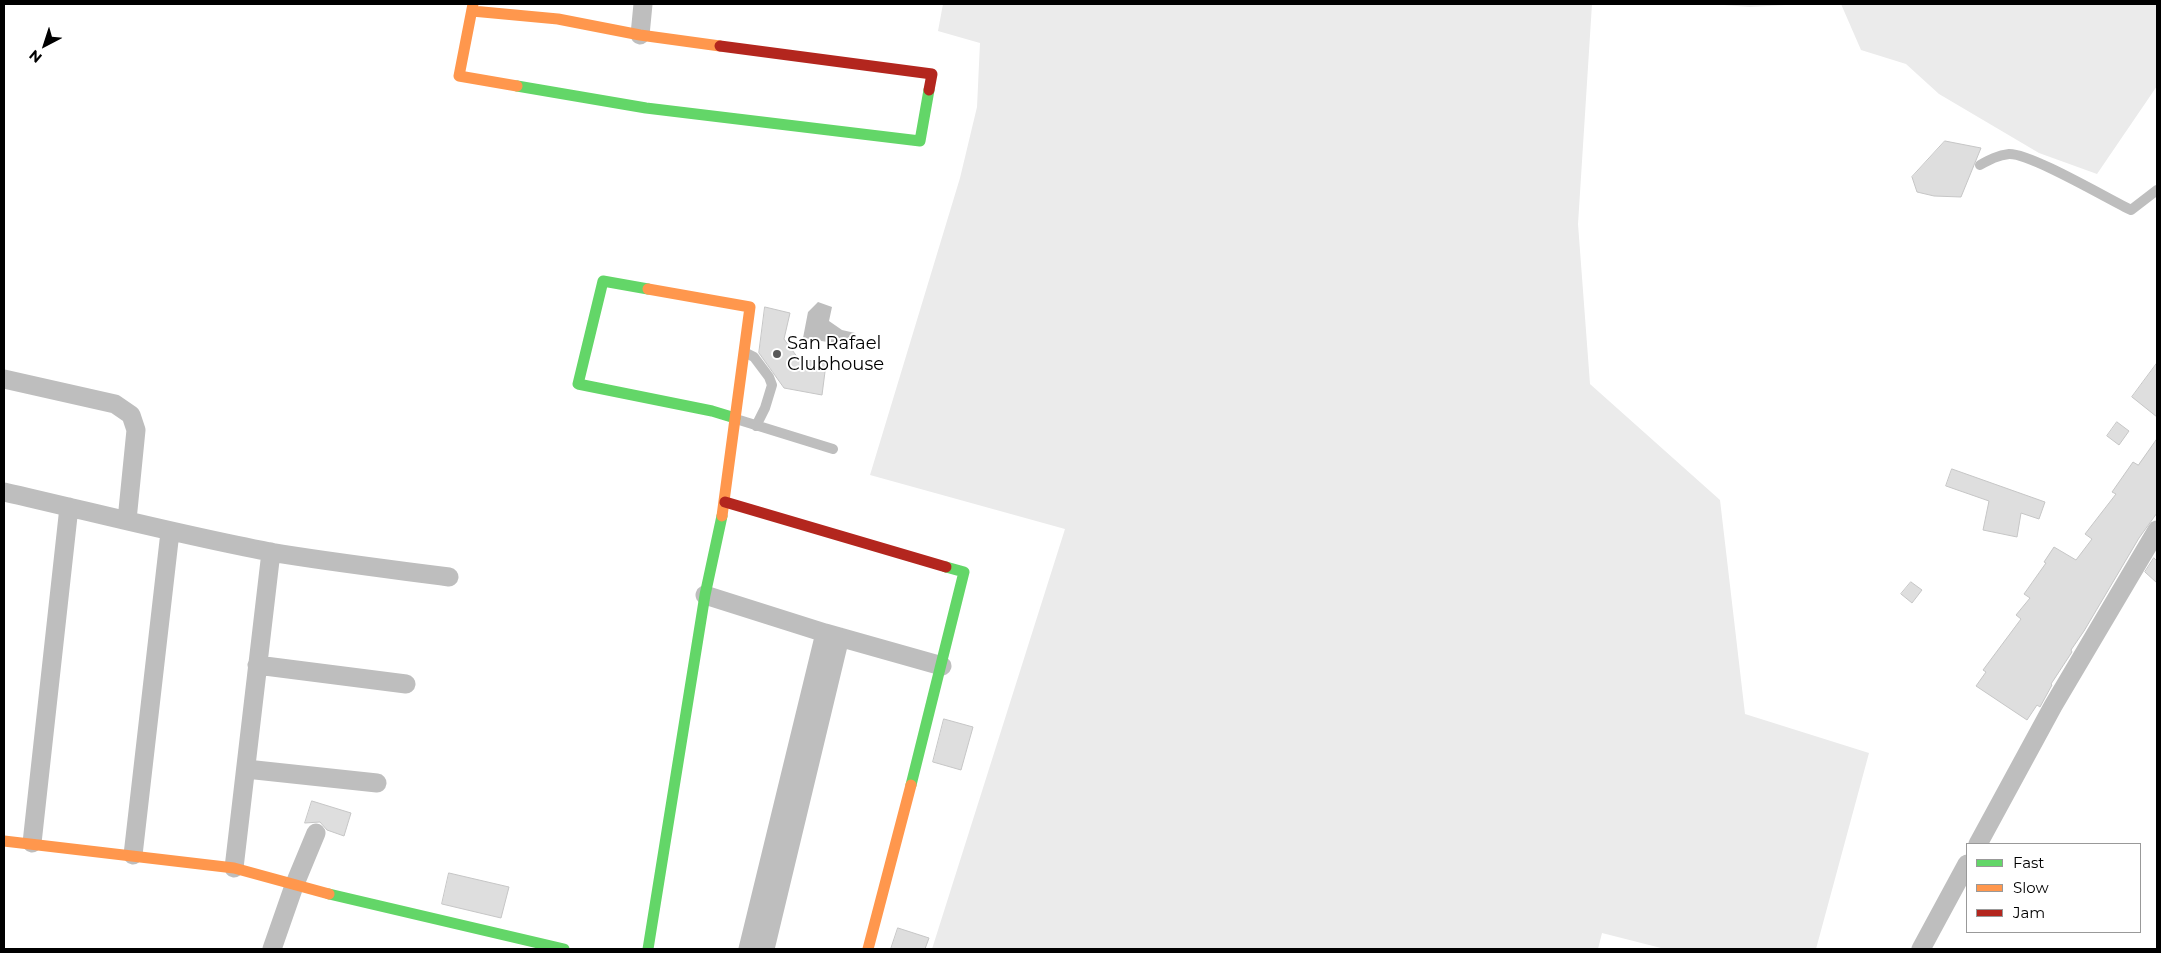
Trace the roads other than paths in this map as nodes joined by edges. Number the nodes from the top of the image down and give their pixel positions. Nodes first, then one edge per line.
1 (643, 4) edge
2 (472, 7) edge
3 (558, 12) edge
4 (640, 35) junction
5 (1980, 165) dead end
6 (2157, 190) edge
7 (743, 353) junction
8 (4, 378) edge
9 (734, 418) junction
10 (756, 426) junction
11 (833, 449) dead end
12 (4, 492) edge
13 (725, 502) junction
14 (69, 507) junction
15 (127, 520) junction
16 (2157, 530) edge
17 (170, 532) junction
18 (271, 552) junction
19 (449, 577) dead end
20 (705, 595) junction
21 (832, 635) junction
22 (257, 665) junction
23 (942, 666) junction
24 (406, 684) dead end
25 (246, 769) junction
26 (376, 783) dead end
27 (316, 833) dead end
28 (4, 840) edge
29 (32, 842) junction
30 (1979, 843) edge
31 (133, 856) junction
32 (1966, 866) edge
33 (234, 868) junction
34 (294, 886) junction
35 (272, 949) edge
36 (564, 949) edge
37 (648, 949) edge
38 (748, 949) edge
39 (765, 949) edge
40 (868, 949) edge
41 (1921, 949) edge

1 - 4 street
2 - 3 street
2 - 4 street
3 - 4 street
5 - 6 lane
7 - 9 street
7 - 9 street
7 - 10 lane
8 - 15 street
9 - 10 lane
9 - 13 street
10 - 11 lane
12 - 14 street
13 - 20 street
13 - 23 street
14 - 15 street
14 - 29 street
15 - 17 street
16 - 30 street
17 - 18 street
17 - 31 street
18 - 19 street
18 - 22 street
20 - 21 street
20 - 37 street
21 - 23 street
21 - 38 street
21 - 39 street
22 - 24 street
22 - 25 street
23 - 40 street
25 - 26 street
25 - 33 street
27 - 34 street
28 - 29 street
29 - 31 street
31 - 33 street
32 - 41 street
33 - 34 street
34 - 35 street
34 - 36 street

